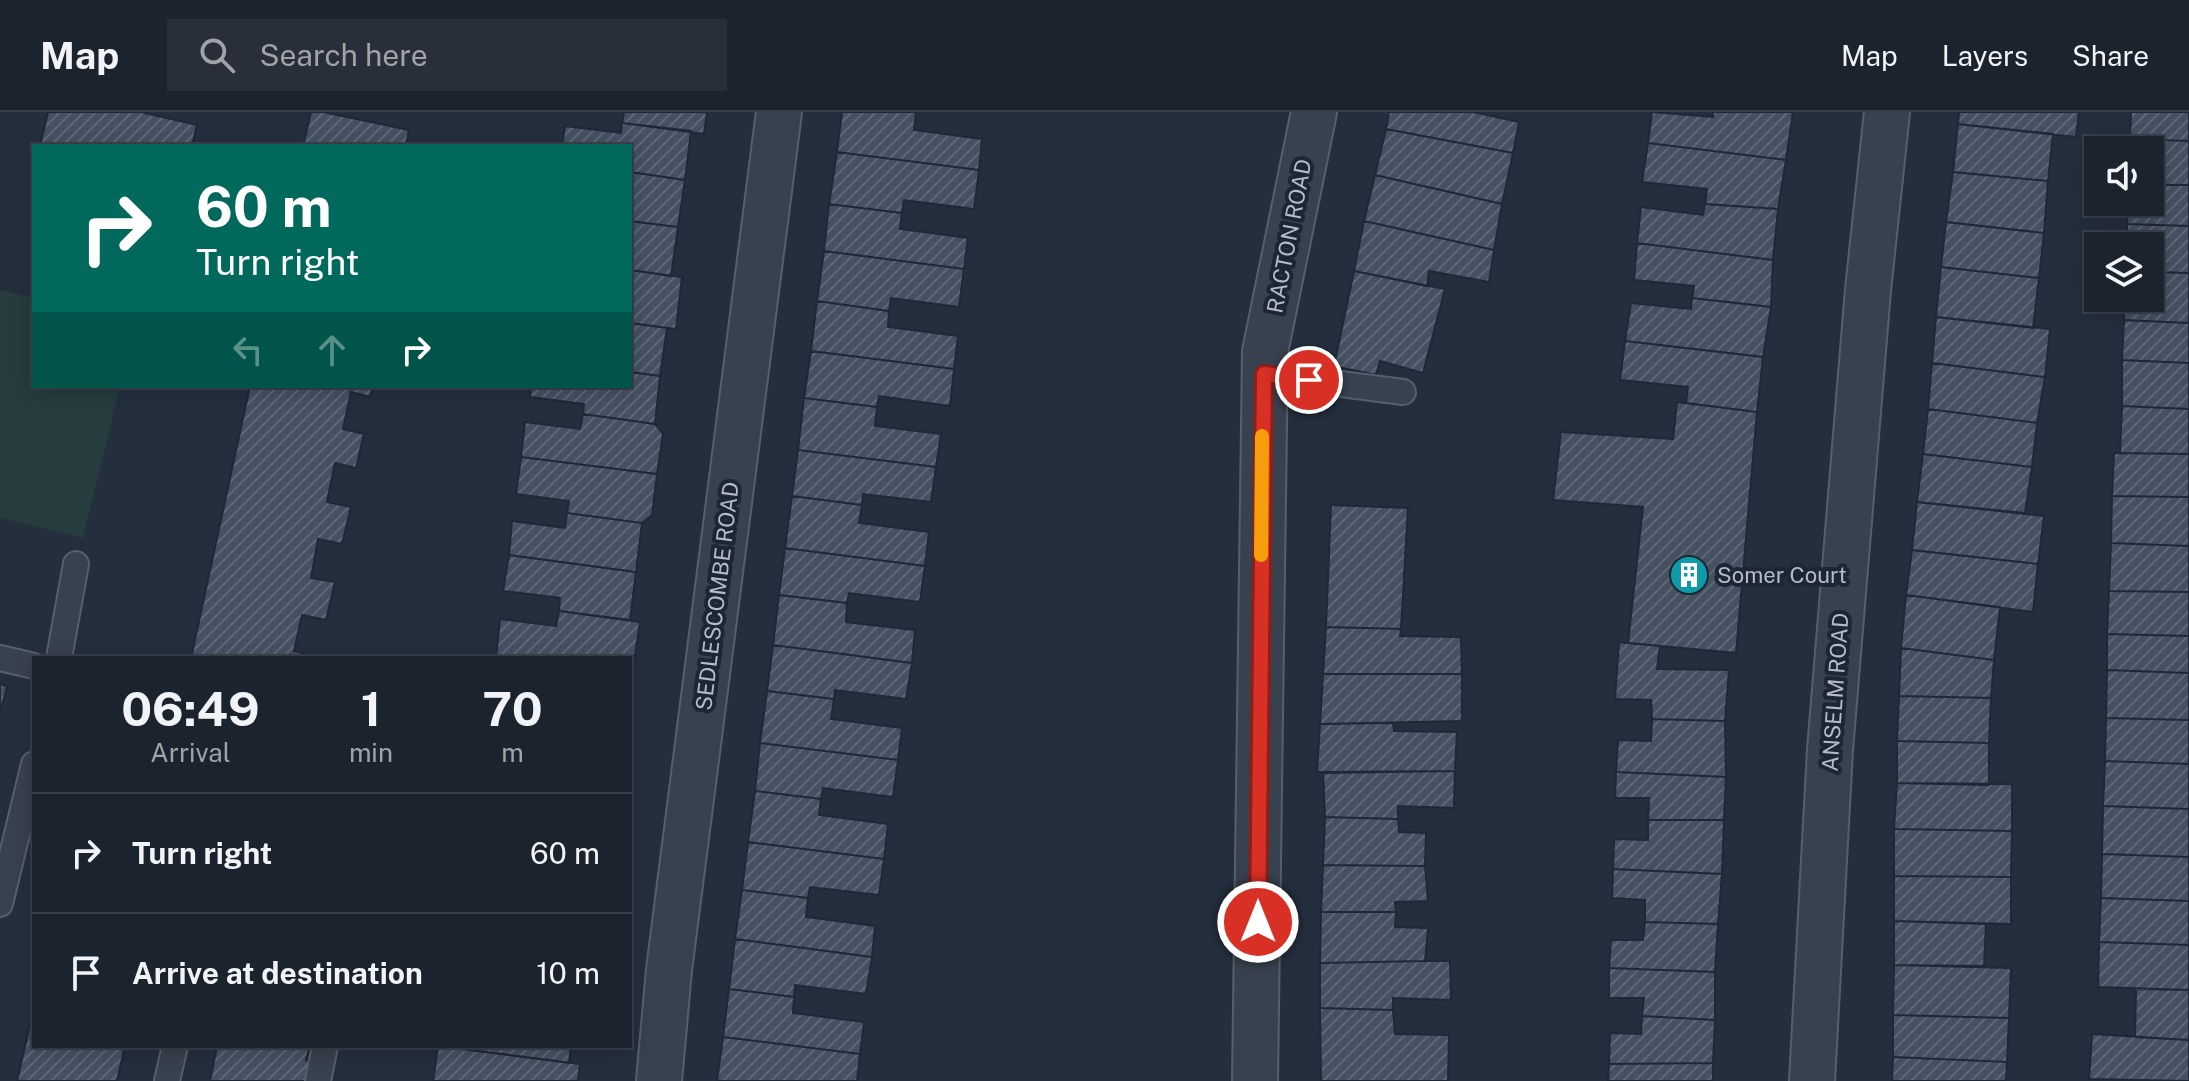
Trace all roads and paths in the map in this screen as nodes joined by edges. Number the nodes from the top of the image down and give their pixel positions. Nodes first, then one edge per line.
1 (779, 112) edge
2 (1314, 112) edge
3 (1887, 112) edge
4 (1264, 374) junction
5 (1403, 392) dead end
6 (76, 564) dead end
7 (59, 656) edge
8 (0, 658) edge
9 (32, 666) edge
10 (32, 772) edge
11 (0, 904) edge
12 (175, 1048) edge
13 (325, 1048) edge
14 (167, 1081) edge
15 (318, 1081) edge
16 (659, 1081) edge
17 (1255, 1081) edge
18 (1812, 1081) edge

1 - 16 street, SEDLESCOMBE ROAD
2 - 4 street, RACTON ROAD
3 - 18 street, ANSELM ROAD
4 - 5 lane
4 - 17 street, RACTON ROAD
6 - 7 lane
8 - 9 lane
10 - 11 lane
12 - 14 lane
13 - 15 lane

